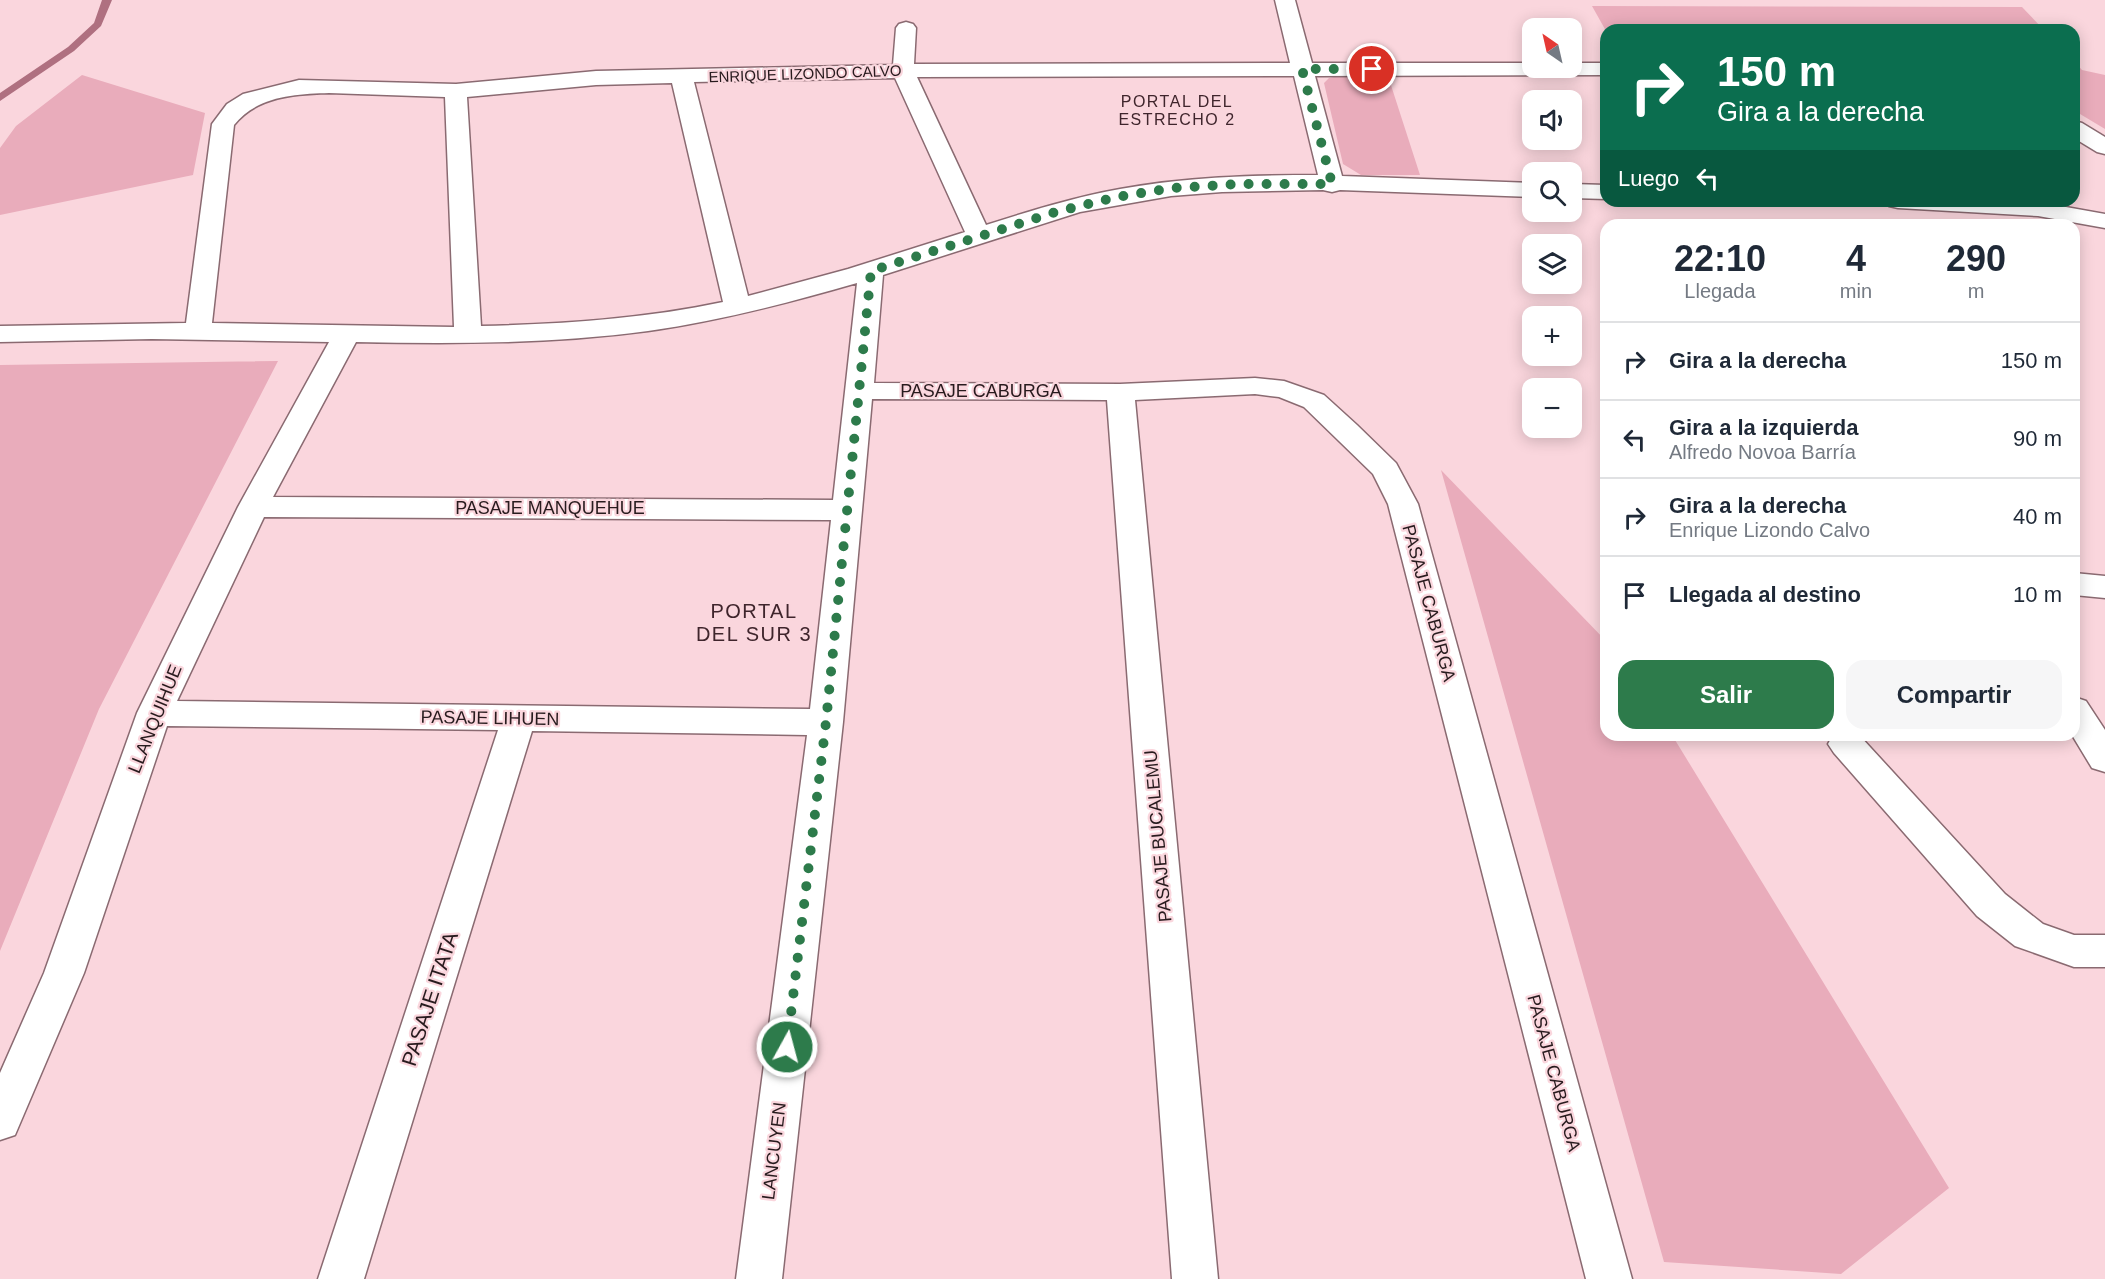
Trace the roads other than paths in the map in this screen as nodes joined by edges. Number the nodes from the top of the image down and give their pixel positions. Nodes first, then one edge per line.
1 (1285, 0) edge
2 (906, 28) dead end
3 (1302, 69) junction
4 (1600, 69) edge
5 (903, 72) junction
6 (682, 78) junction
7 (456, 91) junction
8 (2080, 132) edge
9 (2105, 147) edge
10 (1332, 184) junction
11 (1522, 190) edge
12 (1582, 191) edge
13 (1600, 192) edge
14 (2003, 207) edge
15 (2105, 221) edge
16 (979, 236) junction
17 (871, 271) junction
18 (737, 306) junction
19 (198, 330) junction
20 (0, 333) edge
21 (347, 334) junction
22 (468, 336) junction
23 (858, 391) junction
24 (1120, 392) junction
25 (253, 507) junction
26 (848, 510) junction
27 (2080, 585) edge
28 (2105, 587) edge
29 (154, 713) junction
30 (519, 718) junction
31 (2080, 719) edge
32 (826, 722) junction
33 (1846, 744) dead end
34 (2105, 759) edge
35 (2105, 951) edge
36 (0, 1121) edge
37 (341, 1279) edge
38 (759, 1279) edge
39 (1195, 1279) edge
40 (1609, 1279) edge

1 - 3 street
2 - 5 street
3 - 4 street, ENRIQUE LIZONDO CALVO
3 - 5 street, ENRIQUE LIZONDO CALVO
3 - 10 street
5 - 6 street, ENRIQUE LIZONDO CALVO
5 - 16 street
6 - 7 street, ENRIQUE LIZONDO CALVO
6 - 18 street
7 - 19 street, ENRIQUE LIZONDO CALVO
7 - 22 street
8 - 9 street
10 - 11 street
10 - 16 street
12 - 13 street
14 - 15 street
16 - 17 street
17 - 18 street
17 - 23 street, LANCUYEN
18 - 22 street
19 - 20 street
19 - 21 street
21 - 22 street
21 - 25 street, LLANQUIHUE
23 - 24 street, PASAJE CABURGA
23 - 26 street, LANCUYEN
24 - 39 street, PASAJE BUCALEMU
24 - 40 street, PASAJE CABURGA
25 - 26 street, PASAJE MANQUEHUE
25 - 29 street, LLANQUIHUE
26 - 32 street, LANCUYEN
27 - 28 street
29 - 30 street, PASAJE LIHUEN
29 - 36 street, LLANQUIHUE
30 - 32 street, PASAJE LIHUEN
30 - 37 street, PASAJE ITATA
31 - 34 street
32 - 38 street, LANCUYEN
33 - 35 street

